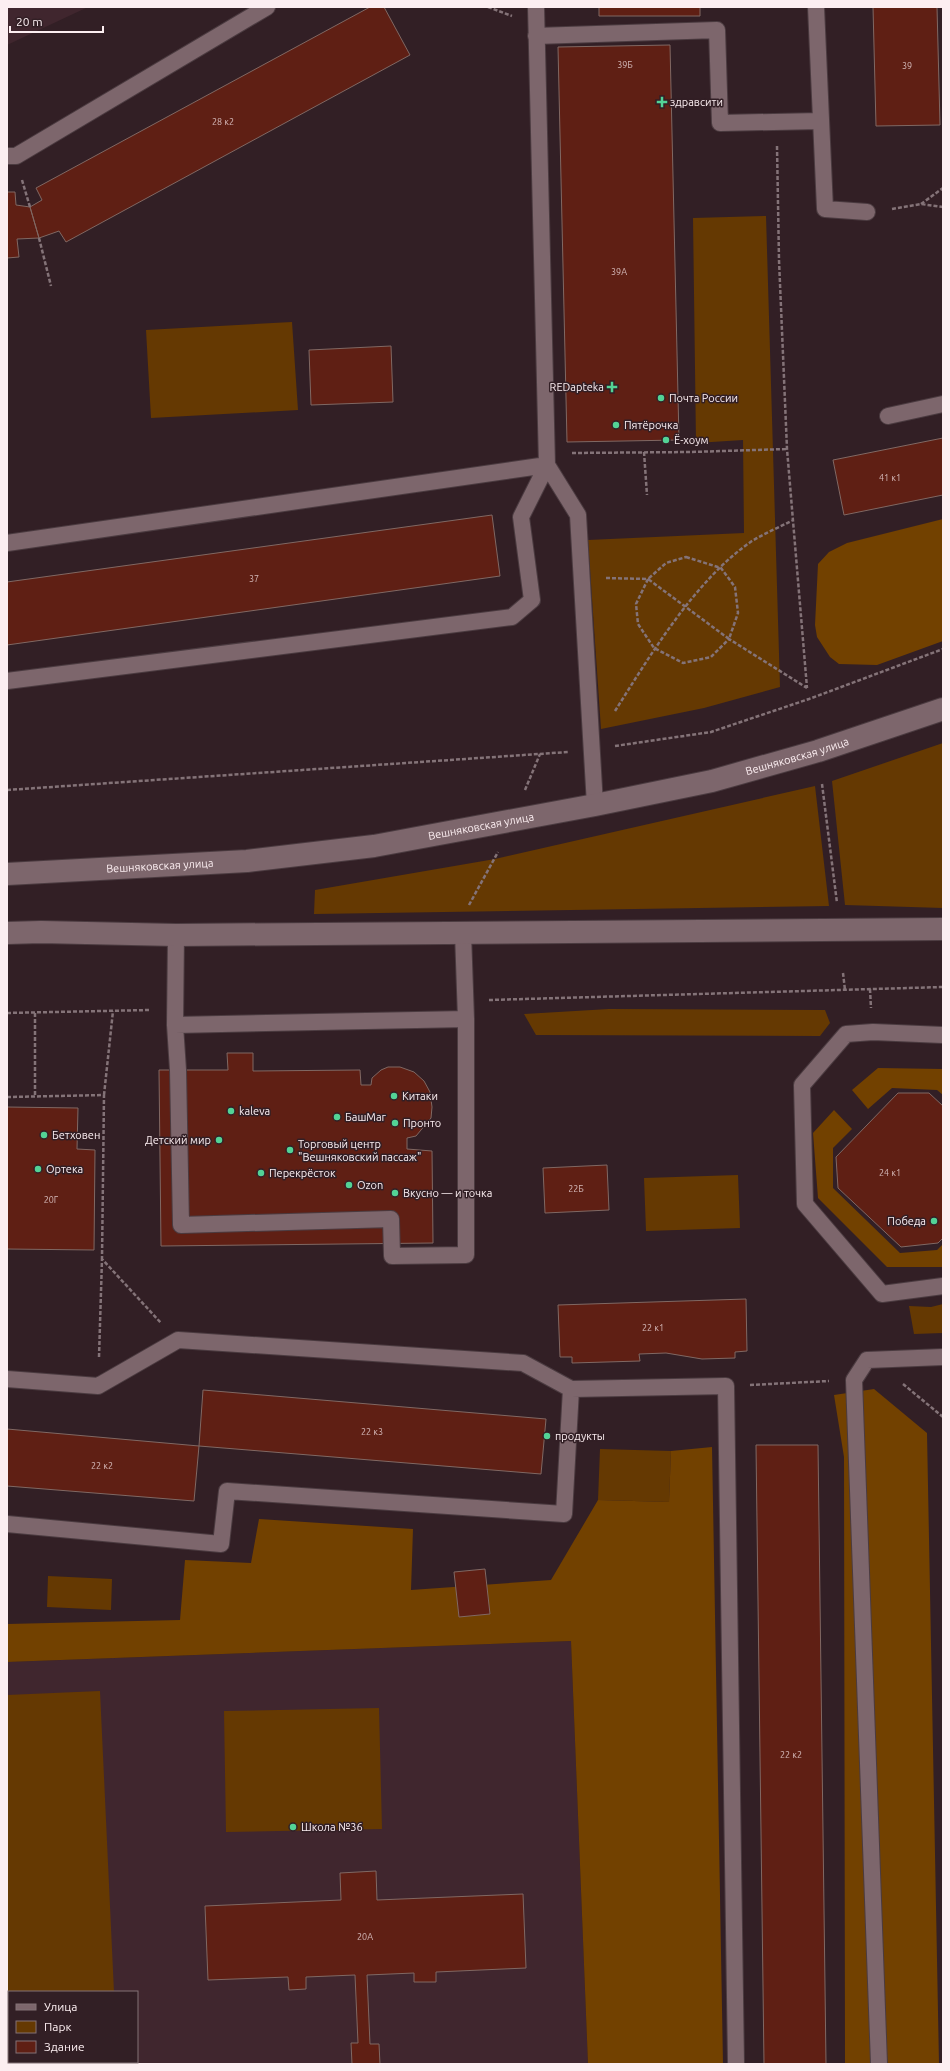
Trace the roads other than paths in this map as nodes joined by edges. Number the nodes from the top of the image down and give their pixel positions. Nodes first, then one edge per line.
1 (267, 7) edge
2 (536, 7) edge
3 (816, 7) edge
4 (536, 36) junction
5 (820, 121) junction
6 (7, 156) edge
7 (867, 212) road end
8 (943, 404) edge
9 (888, 416) dead end
10 (547, 459) junction
11 (7, 543) edge
12 (7, 681) edge
13 (943, 710) edge
14 (595, 805) junction
15 (7, 874) edge
16 (464, 922) junction
17 (943, 929) edge
18 (7, 933) edge
19 (176, 935) junction
20 (466, 1019) junction
21 (175, 1025) junction
22 (943, 1034) edge
23 (943, 1286) edge
24 (943, 1356) edge
25 (7, 1379) edge
26 (571, 1389) junction
27 (7, 1524) edge
28 (736, 2064) edge
29 (879, 2064) edge

1 - 6 lane
2 - 4 lane
3 - 5 lane
4 - 5 lane
4 - 10 lane
5 - 7 lane
8 - 9 lane
10 - 11 lane
10 - 12 lane
10 - 14 lane
13 - 14 street, Вешняковская улица
14 - 15 street, Вешняковская улица
16 - 17 street
16 - 19 street
16 - 20 lane
18 - 19 street
19 - 21 lane
20 - 21 lane
20 - 21 lane
22 - 23 lane
24 - 29 lane
25 - 26 lane
26 - 27 lane
26 - 28 lane

